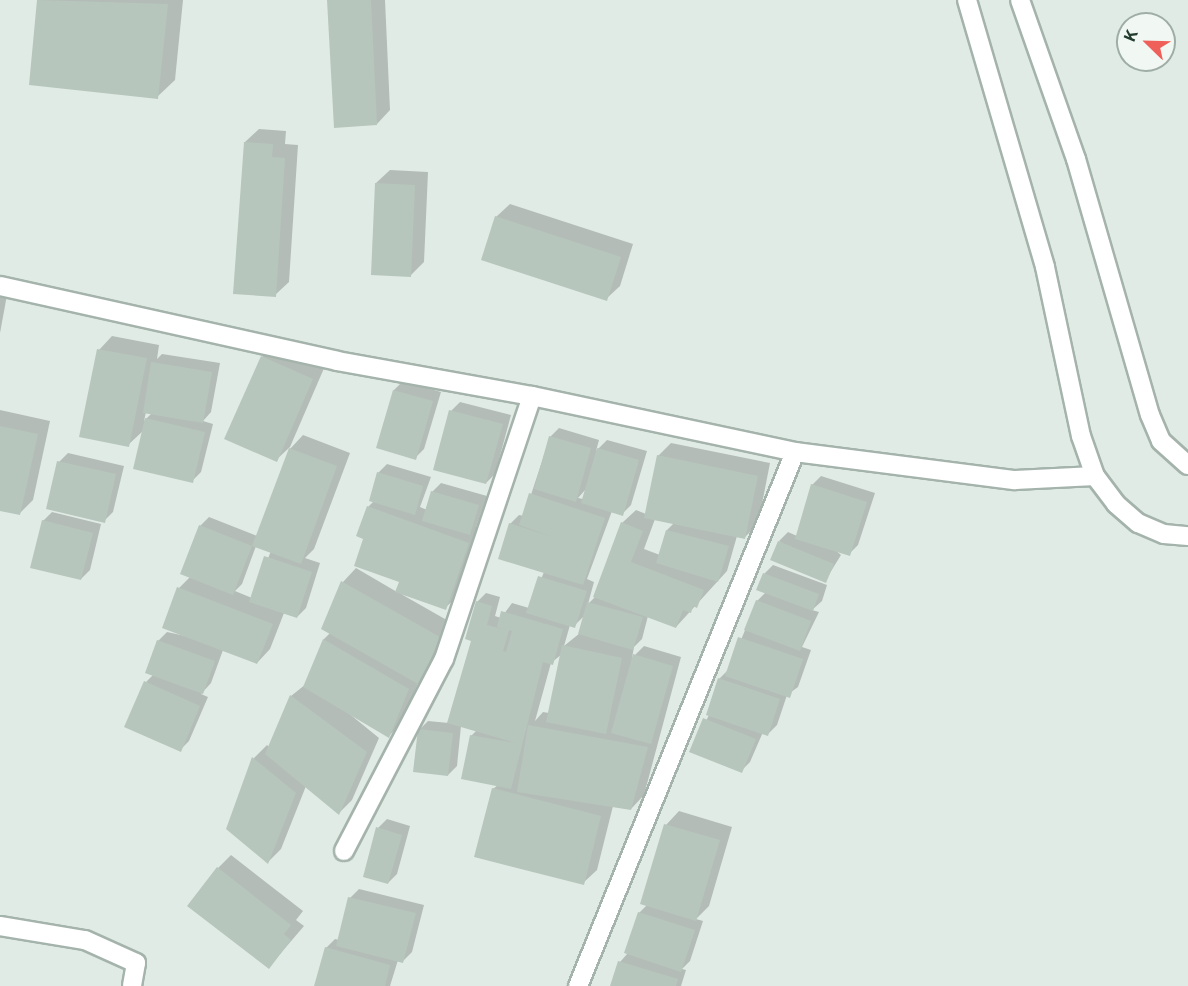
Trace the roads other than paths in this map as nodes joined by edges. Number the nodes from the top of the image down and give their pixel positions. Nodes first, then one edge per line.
1 (967, 0) edge
2 (1020, 0) edge
3 (0, 286) edge
4 (532, 396) junction
5 (795, 452) junction
6 (1188, 465) edge
7 (1095, 476) junction
8 (1188, 536) edge
9 (344, 851) dead end
10 (0, 926) edge
11 (132, 986) edge
12 (578, 986) edge

1 - 7 street
2 - 6 street
3 - 4 street
4 - 5 street
4 - 9 street
5 - 7 street
5 - 12 street
7 - 8 street
10 - 11 street

